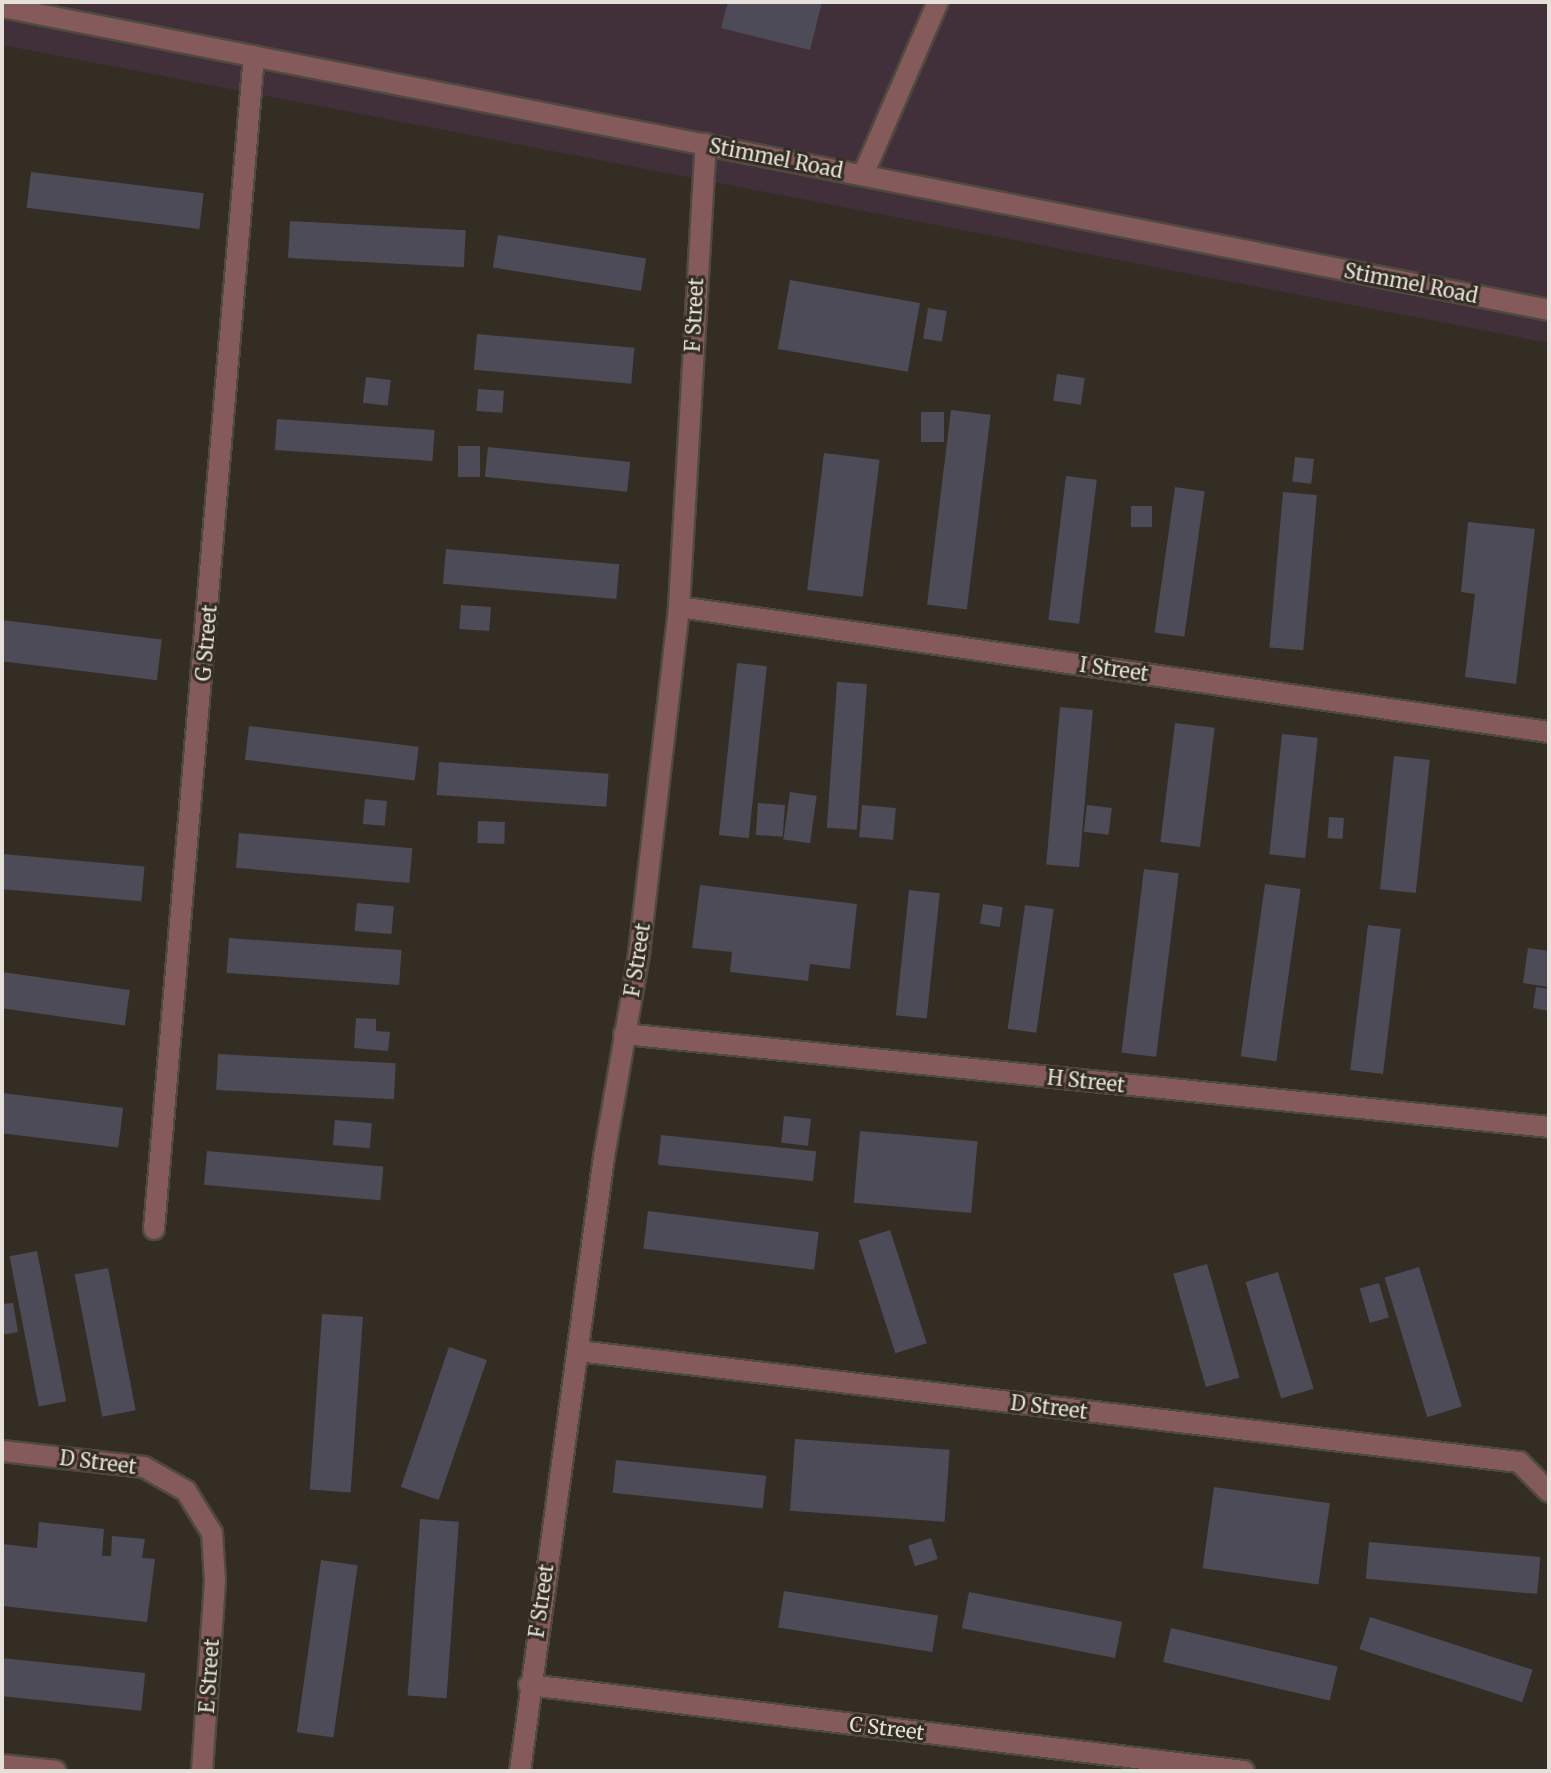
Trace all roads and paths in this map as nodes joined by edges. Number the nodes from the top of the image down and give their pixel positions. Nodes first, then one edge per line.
1 (938, 2) edge
2 (2, 7) edge
3 (254, 56) junction
4 (706, 144) junction
5 (863, 175) junction
6 (1549, 310) edge
7 (679, 607) junction
8 (1549, 732) edge
9 (624, 1034) junction
10 (1549, 1127) edge
11 (154, 1229) dead end
12 (578, 1351) junction
13 (2, 1451) edge
14 (1549, 1492) edge
15 (215, 1581) joint
16 (529, 1685) junction
17 (2, 1765) edge
18 (56, 1771) edge
19 (202, 1771) edge
20 (520, 1771) edge
21 (1244, 1771) edge

1 - 5 street
2 - 3 street, Stimmel Road
3 - 4 street, Stimmel Road
3 - 11 street, G Street
4 - 5 street, Stimmel Road
4 - 7 street, F Street
5 - 6 street, Stimmel Road
7 - 8 street, I Street
7 - 9 street, F Street
9 - 10 street, H Street
9 - 12 street, F Street
12 - 14 street, D Street
12 - 16 street, F Street
13 - 15 street, D Street
15 - 19 street, E Street
16 - 20 street, F Street
16 - 21 street, C Street
17 - 18 street

